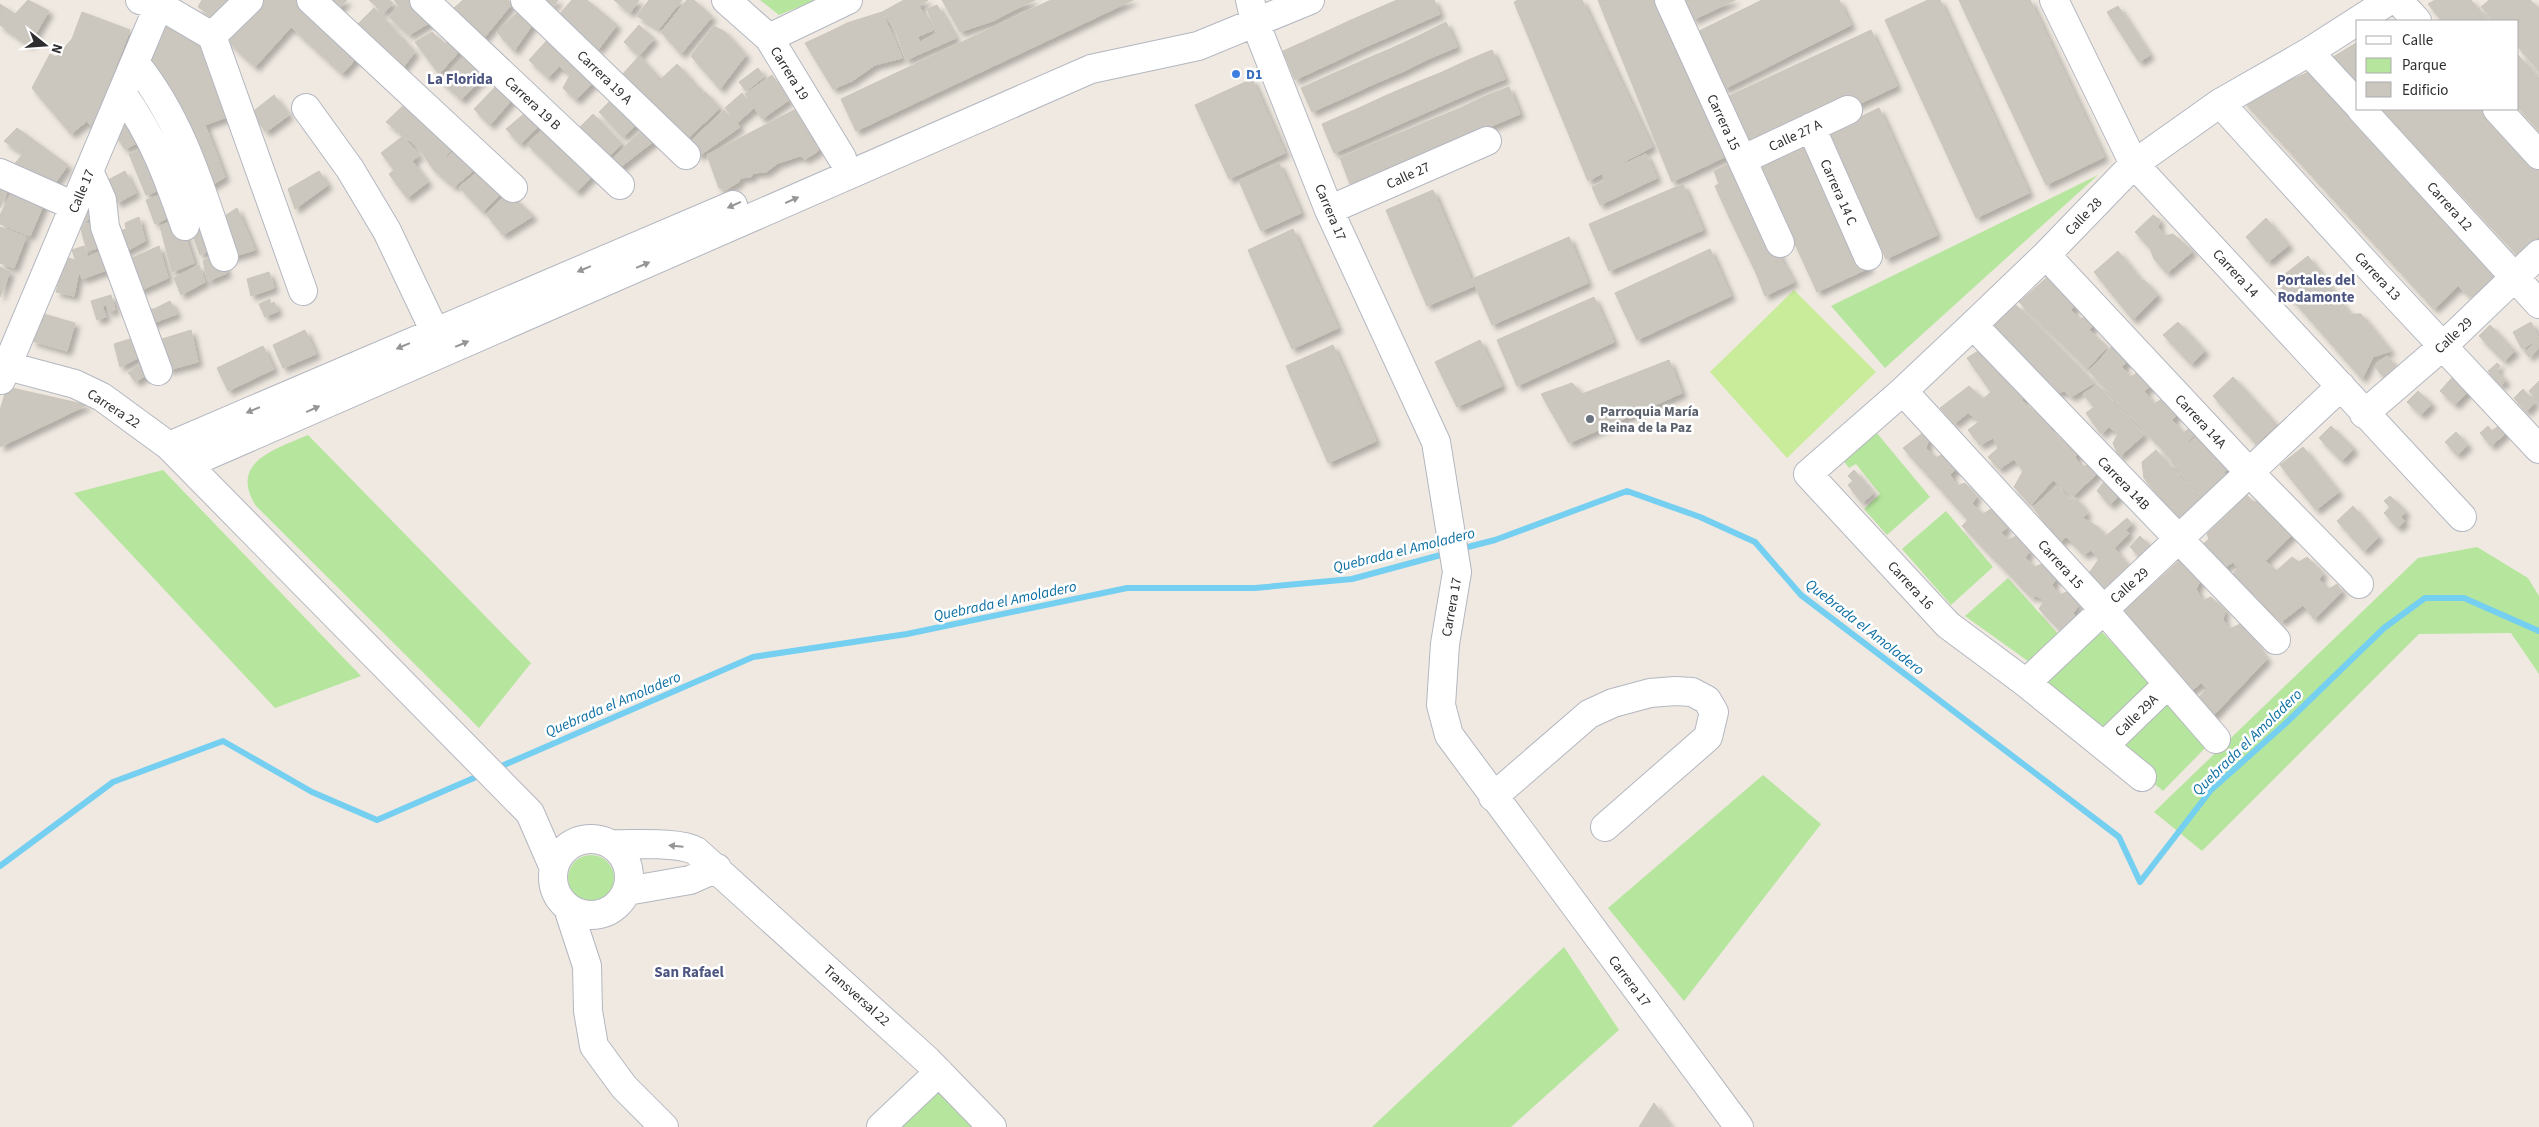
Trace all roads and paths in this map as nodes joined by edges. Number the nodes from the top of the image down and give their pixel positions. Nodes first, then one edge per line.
1 (249, 0) edge
2 (312, 0) edge
3 (424, 0) edge
4 (525, 0) edge
5 (726, 0) edge
6 (848, 0) edge
7 (1310, 0) edge
8 (1669, 0) edge
9 (2054, 0) edge
10 (2390, 0) edge
11 (2398, 0) edge
12 (153, 2) edge
13 (1256, 7) edge
14 (2359, 20) edge
15 (2416, 20) edge
16 (2356, 22) edge
17 (212, 36) junction
18 (769, 38) junction
19 (2309, 52) junction
20 (135, 63) junction
21 (122, 93) junction
22 (2220, 103) junction
23 (2356, 103) edge
24 (306, 108) dead end
25 (1848, 110) dead end
26 (2362, 110) edge
27 (2498, 110) edge
28 (1811, 127) junction
29 (1487, 141) dead end
30 (686, 155) dead end
31 (2539, 155) edge
32 (842, 158) junction
33 (1742, 160) junction
34 (2134, 164) junction
35 (89, 171) junction
36 (0, 173) edge
37 (620, 185) dead end
38 (513, 188) dead end
39 (74, 206) junction
40 (1329, 210) junction
41 (185, 226) dead end
42 (1780, 243) dead end
43 (2539, 254) edge
44 (2046, 255) junction
45 (1868, 256) dead end
46 (224, 257) dead end
47 (2514, 277) junction
48 (303, 292) dead end
49 (2539, 304) edge
50 (1973, 325) junction
51 (435, 332) junction
52 (2444, 345) junction
53 (3, 370) edge
54 (158, 371) dead end
55 (2341, 386) junction
56 (1903, 391) junction
57 (2364, 414) junction
58 (2539, 449) edge
59 (178, 455) junction
60 (2249, 472) junction
61 (1808, 474) joint
62 (2462, 517) dead end
63 (2179, 540) junction
64 (2359, 584) dead end
65 (2103, 609) junction
66 (2276, 640) dead end
67 (2026, 683) junction
68 (2168, 684) junction
69 (2216, 739) dead end
70 (2104, 746) junction
71 (2142, 777) dead end
72 (1493, 797) junction
73 (530, 813) junction
74 (1605, 827) dead end
75 (600, 841) junction
76 (553, 866) junction
77 (717, 868) junction
78 (627, 891) junction
79 (568, 908) junction
80 (604, 913) junction
81 (587, 966) junction
82 (940, 1072) junction
83 (664, 1127) edge
84 (881, 1127) edge
85 (992, 1127) edge
86 (1739, 1127) edge

1 - 17 street
2 - 38 street
3 - 37 street, Carrera 19 B
4 - 30 street, Carrera 19 A
5 - 18 street, Carrera 19
6 - 18 street
7 - 13 street
8 - 33 street, Carrera 15
9 - 34 street, Carrera 14
10 - 14 street, Calle 28
11 - 15 street
12 - 17 street
12 - 20 street, Calle 17
13 - 32 street
13 - 40 street, Carrera 17
59 -> 13 street
16 - 19 street, Calle 28
17 - 48 street
18 - 32 street, Carrera 19
19 - 22 street, Calle 28
19 - 23 street
20 - 21 street, Calle 17
20 - 46 street
21 - 35 street, Calle 17
21 - 41 street
22 - 34 street, Calle 28
22 - 52 street, Carrera 13
24 - 51 street
25 - 28 street, Calle 27 A
26 - 47 street, Carrera 12
27 - 31 street
28 - 33 street, Calle 27 A
28 - 45 street, Carrera 14 C
29 - 40 street, Calle 27
32 -> 51 street
33 - 42 street, Carrera 15
34 - 44 street, Calle 28
34 - 55 street, Carrera 14
35 - 39 street, Calle 17
35 - 54 street
36 - 39 street
39 - 53 street, Calle 17
40 - 72 street, Carrera 17
43 - 47 street, Calle 29
44 - 50 street, Calle 28
44 - 60 street, Carrera 14A
47 - 49 street, Carrera 12
47 - 52 street, Calle 29
50 - 56 street, Calle 28
50 - 63 street, Carrera 14B
51 -> 59 street
52 - 57 street, Calle 29
52 - 58 street, Carrera 13
53 - 59 street, Carrera 22
55 - 57 street, Carrera 14
55 - 60 street, Calle 29
56 - 61 street, Calle 28
56 - 65 street, Carrera 15
57 - 62 street, Carrera 14
59 - 73 street, Carrera 22
60 - 63 street, Calle 29
60 - 64 street, Carrera 14A
61 - 67 street, Carrera 16
63 - 65 street, Calle 29
63 - 66 street, Carrera 14B
65 - 67 street, Calle 29
65 - 68 street, Carrera 15
67 - 70 street
68 - 69 street, Carrera 15
68 - 70 street, Calle 29A
70 - 71 street
72 - 74 street
72 - 86 street, Carrera 17
73 - 75 street
73 - 76 street
75 - 76 street
77 -> 75 street, Transversal 22
75 - 78 street
76 - 79 street
77 - 78 street
77 - 82 street, Transversal 22
78 - 80 street
79 - 80 street
79 - 81 street
80 - 81 street
81 - 83 street
82 - 84 street
82 - 85 street, Transversal 22

